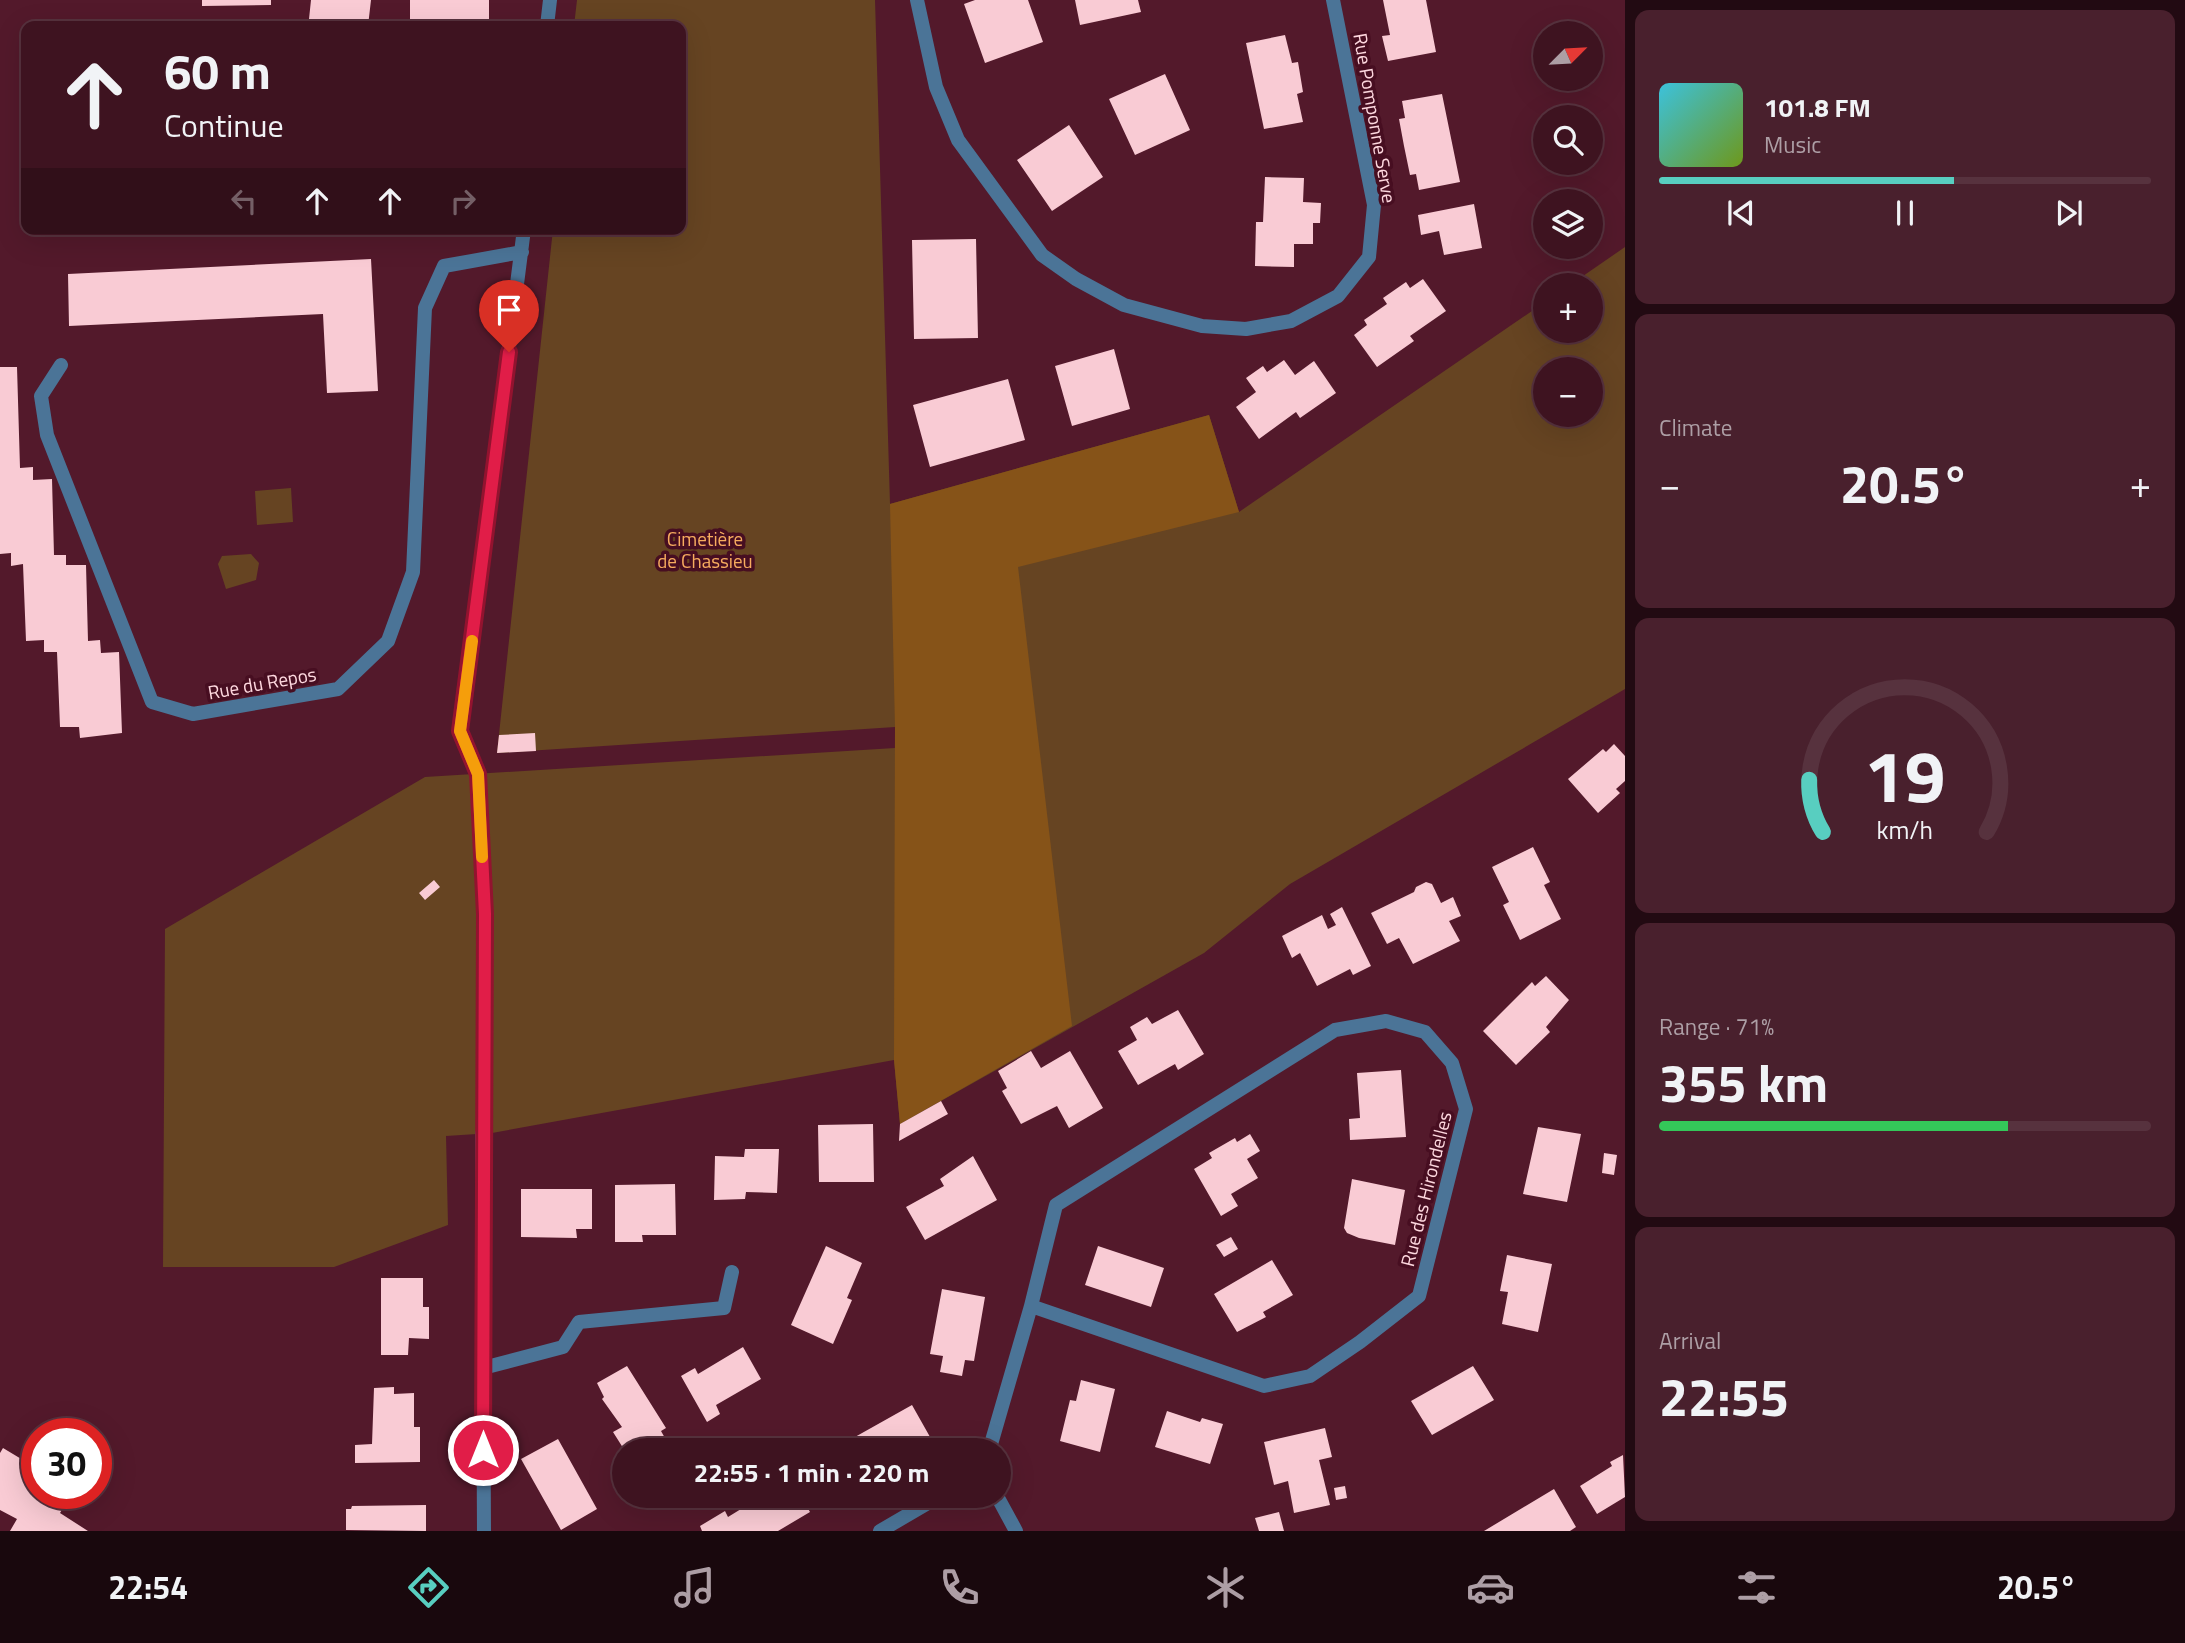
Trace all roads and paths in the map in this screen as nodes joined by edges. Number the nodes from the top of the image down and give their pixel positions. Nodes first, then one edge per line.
1 (550, 0) edge
2 (916, 0) edge
3 (1333, 0) edge
4 (548, 21) edge
5 (523, 235) edge
6 (522, 252) junction
7 (61, 365) dead end
8 (478, 774) joint
9 (482, 1133) joint
10 (732, 1272) dead end
11 (1031, 1306) junction
12 (483, 1368) junction
13 (993, 1438) edge
14 (919, 1508) edge
15 (1004, 1508) edge
16 (484, 1531) edge
17 (880, 1531) edge
18 (1016, 1531) edge

1 - 4 street
2 - 3 street, Rue Pomponne Serve
5 - 6 street
6 - 7 street, Rue du Repos
6 - 8 street
8 - 9 lane
9 - 12 street
10 - 12 street
11 - 11 street, Rue des Hirondelles
11 - 13 street, Rue des Hirondelles
12 - 16 street
14 - 17 street
15 - 18 street

